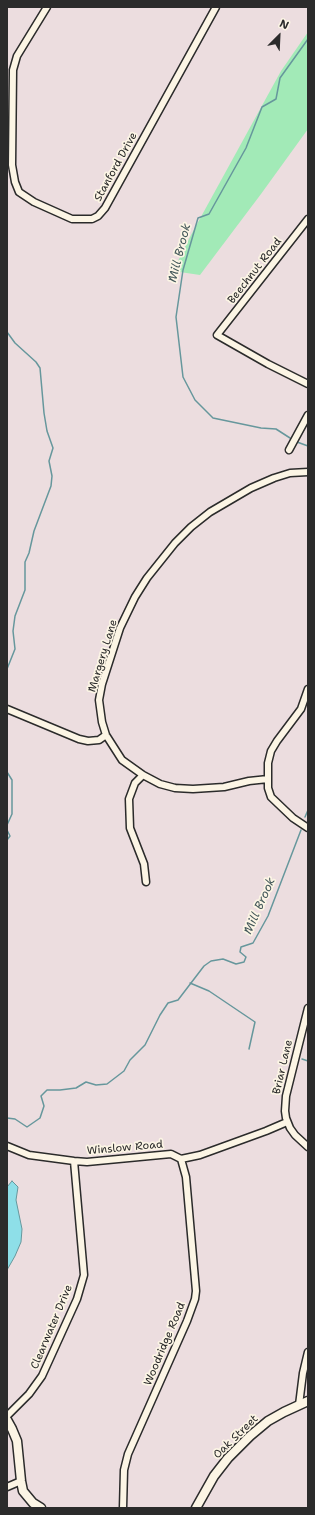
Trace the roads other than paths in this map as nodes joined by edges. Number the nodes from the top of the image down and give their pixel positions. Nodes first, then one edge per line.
1 (47, 7) edge
2 (216, 7) edge
3 (308, 219) edge
4 (308, 384) edge
5 (308, 415) edge
6 (289, 450) dead end
7 (308, 472) edge
8 (308, 689) edge
9 (7, 709) edge
10 (106, 735) junction
11 (143, 775) junction
12 (268, 779) junction
13 (308, 828) edge
14 (146, 882) dead end
15 (308, 1008) edge
16 (287, 1122) junction
17 (7, 1146) edge
18 (308, 1147) edge
19 (181, 1159) junction
20 (74, 1161) junction
21 (308, 1352) edge
22 (308, 1401) edge
23 (299, 1405) junction
24 (7, 1416) edge
25 (7, 1420) edge
26 (21, 1481) junction
27 (7, 1487) edge
28 (42, 1508) edge
29 (123, 1508) edge
30 (196, 1508) edge

1 - 2 street, Stanford Drive
3 - 4 street, Beechnut Road
5 - 6 street
7 - 10 street, Margery Lane
8 - 12 street
9 - 10 street
10 - 11 street, Margery Lane
11 - 12 street, Margery Lane
11 - 14 street
12 - 13 street
15 - 16 street, Briar Lane
16 - 18 street
16 - 19 street, Winslow Road
17 - 20 street, Winslow Road
19 - 20 street, Winslow Road
19 - 29 street, Woodridge Road
20 - 24 street, Clearwater Drive
21 - 23 street
22 - 23 street, Oak Street
23 - 30 street, Oak Street
25 - 26 street
26 - 27 street
26 - 28 street

